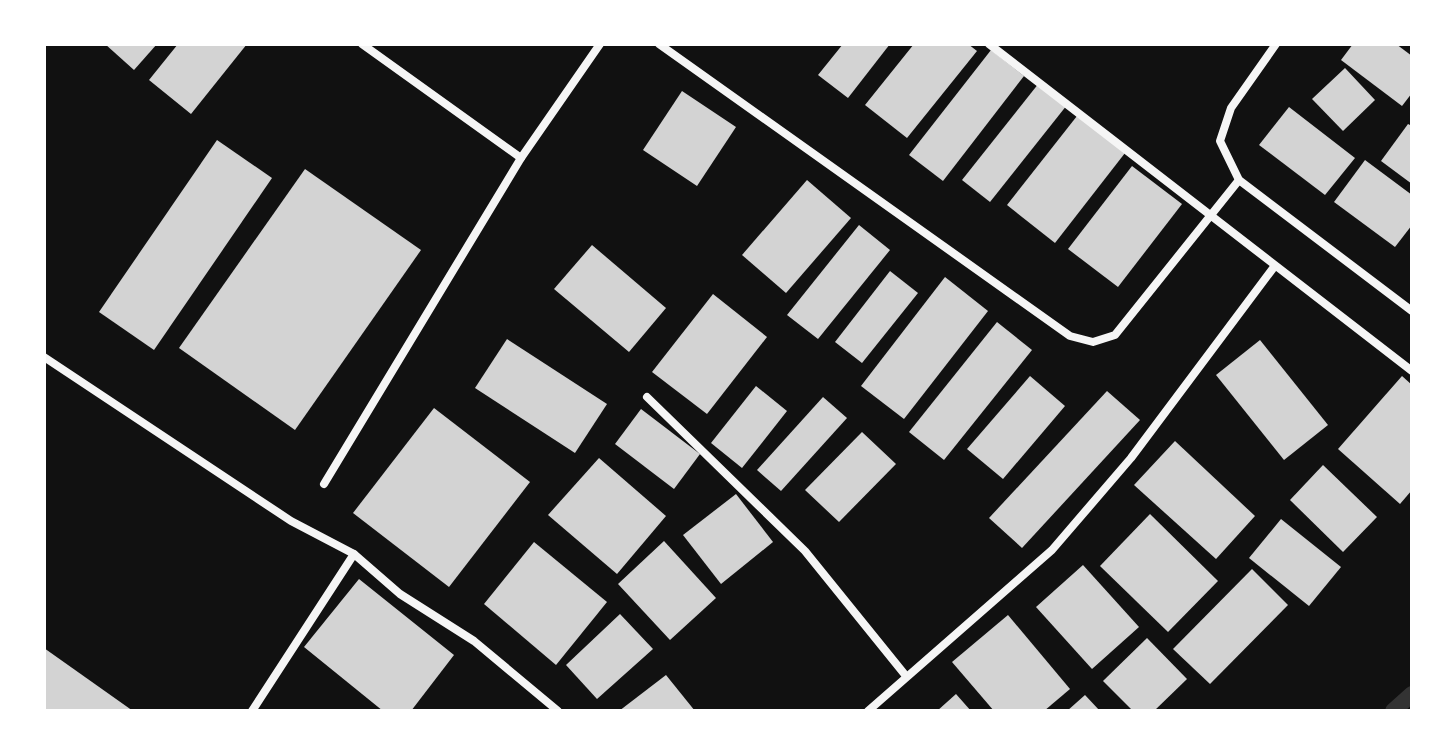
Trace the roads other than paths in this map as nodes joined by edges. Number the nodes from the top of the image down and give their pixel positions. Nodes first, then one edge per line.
1 (362, 44) edge
2 (600, 44) edge
3 (659, 44) edge
4 (989, 44) edge
5 (1276, 44) edge
6 (521, 158) junction
7 (1239, 180) junction
8 (1212, 215) junction
9 (1274, 267) junction
10 (1412, 311) edge
11 (44, 357) edge
12 (1412, 371) edge
13 (647, 397) dead end
14 (324, 484) dead end
15 (354, 554) junction
16 (906, 676) junction
17 (257, 708) edge
18 (558, 711) edge
19 (868, 711) edge

1 - 6 street
2 - 6 street
3 - 8 street
4 - 8 street
5 - 7 street
6 - 14 street
7 - 8 street
7 - 10 street
8 - 9 street
9 - 12 street
9 - 16 street
11 - 15 street
13 - 16 street
15 - 17 street
15 - 18 street
16 - 19 street

